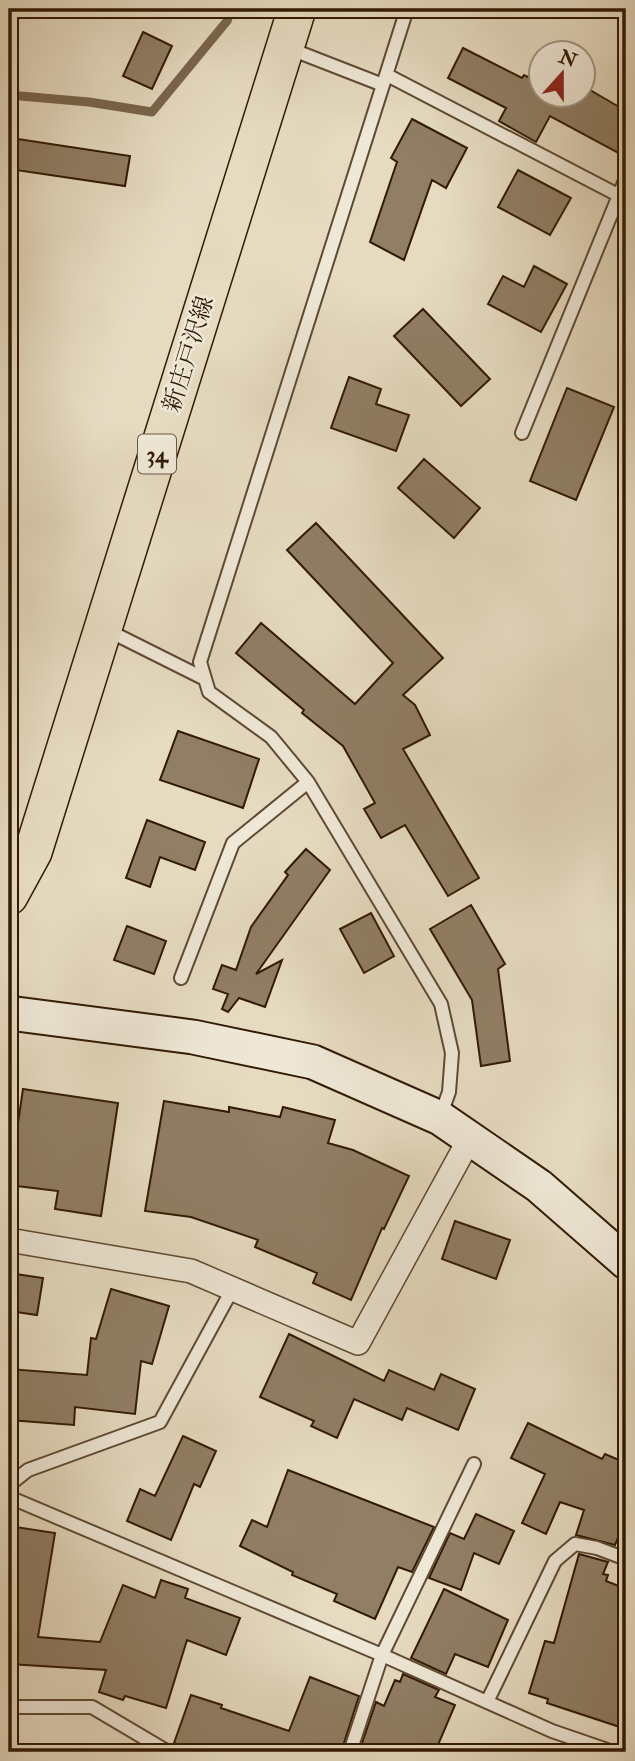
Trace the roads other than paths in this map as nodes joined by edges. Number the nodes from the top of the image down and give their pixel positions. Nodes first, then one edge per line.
1 (297, 9) edge
2 (407, 9) edge
3 (284, 47) junction
4 (385, 80) junction
5 (626, 178) edge
6 (618, 195) junction
7 (522, 433) dead end
8 (103, 628) junction
9 (205, 679) junction
10 (308, 782) junction
11 (9, 897) edge
12 (181, 978) dead end
13 (9, 1013) edge
14 (440, 1118) junction
15 (470, 1138) junction
16 (9, 1240) edge
17 (625, 1259) edge
18 (233, 1288) junction
19 (474, 1464) dead end
20 (9, 1485) edge
21 (9, 1497) edge
22 (626, 1559) edge
23 (382, 1656) junction
24 (487, 1702) junction
25 (9, 1707) edge
26 (168, 1752) edge
27 (350, 1752) edge
28 (613, 1752) edge

1 - 3 main road, 新庄戸沢線 / 34
2 - 4 lane
3 - 4 lane
3 - 8 main road, 新庄戸沢線 / 34
4 - 6 lane
4 - 9 lane
5 - 6 lane
6 - 7 lane
8 - 9 lane
8 - 11 main road, 新庄戸沢線 / 34
9 - 10 lane
10 - 12 lane
10 - 14 lane
13 - 14 street
14 - 15 street
15 - 17 street
15 - 18 street
16 - 18 street
18 - 20 lane
19 - 23 lane
21 - 23 lane
22 - 24 lane
23 - 24 lane
23 - 27 lane
24 - 28 lane
25 - 26 lane

